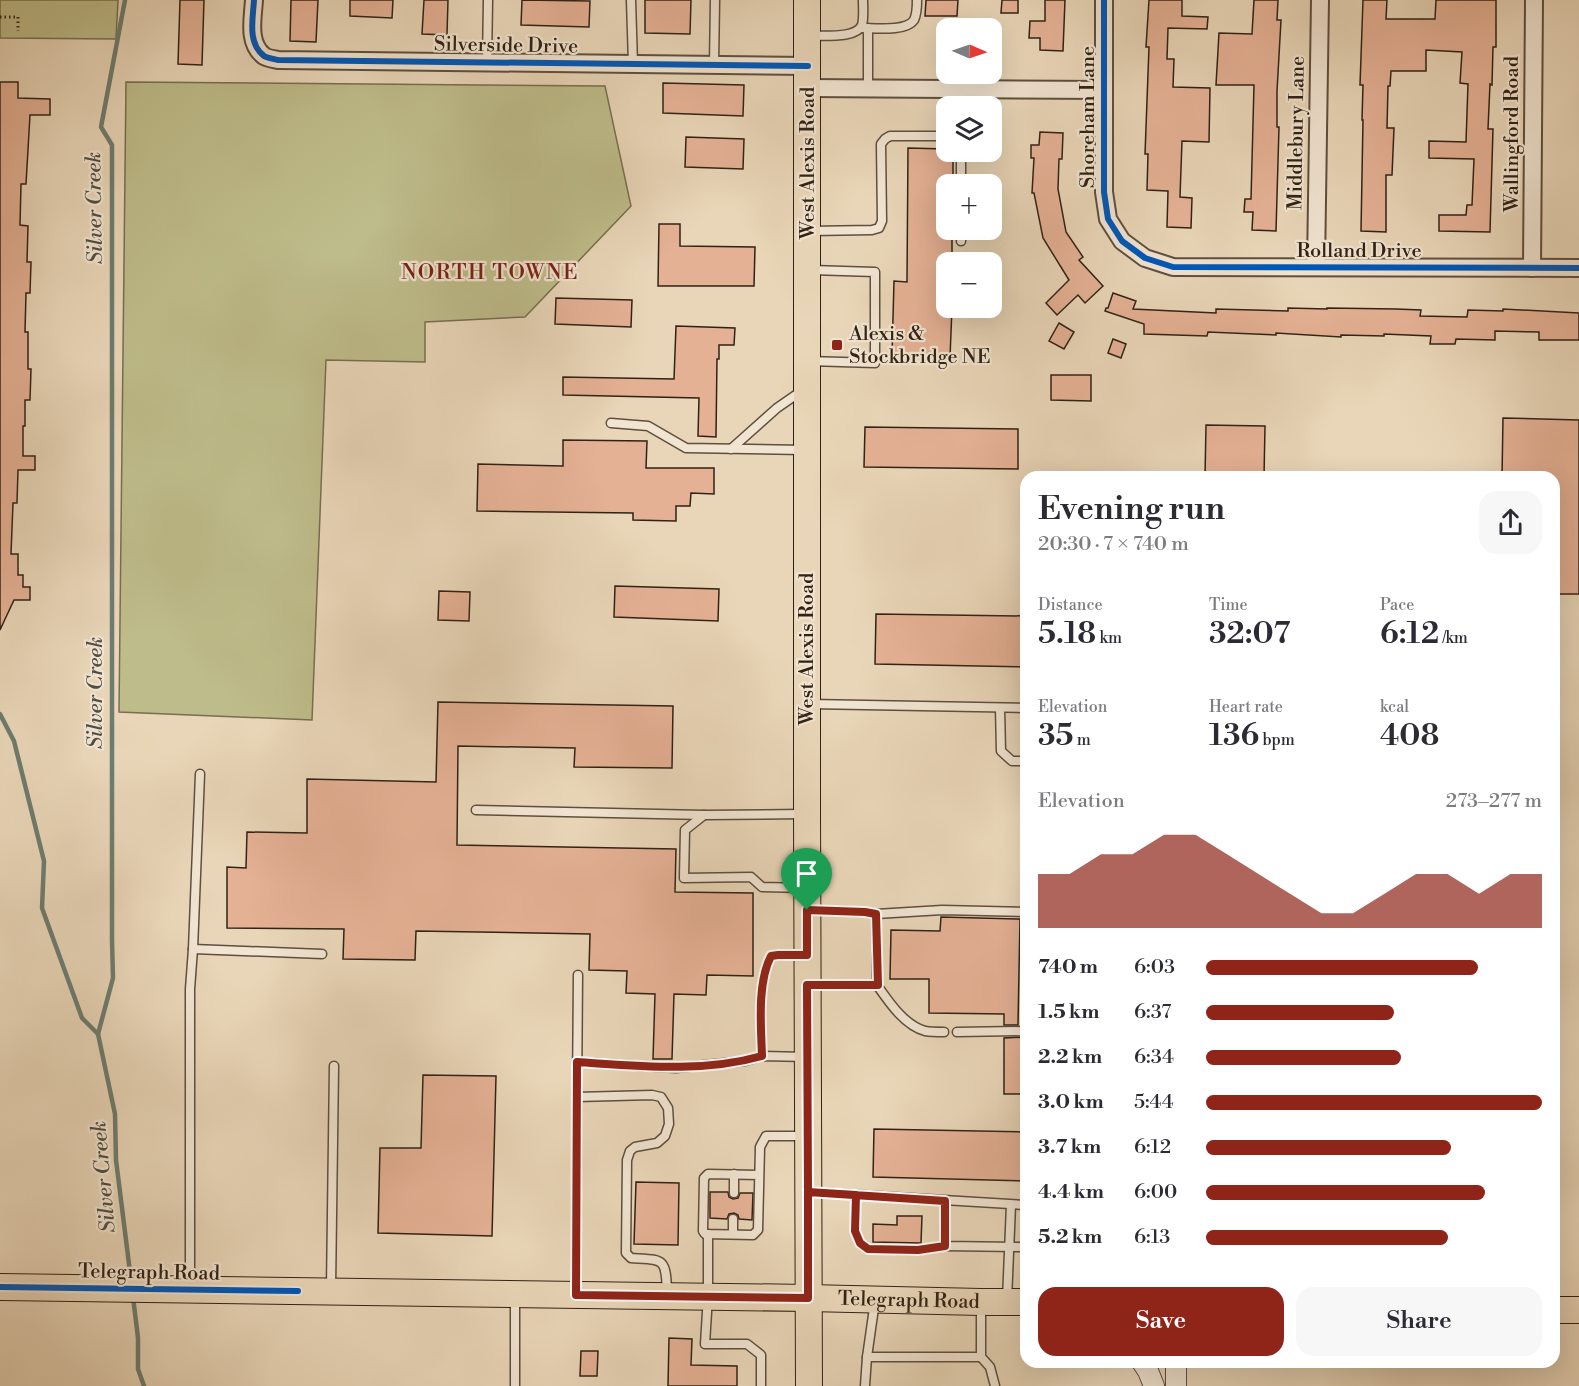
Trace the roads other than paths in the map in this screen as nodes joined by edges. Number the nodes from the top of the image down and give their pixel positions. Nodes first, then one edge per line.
1 (254, 0) edge
2 (488, 0) edge
3 (631, 0) edge
4 (715, 0) edge
5 (807, 0) edge
6 (863, 0) edge
7 (917, 0) edge
8 (1104, 0) edge
9 (1320, 0) edge
10 (1534, 0) edge
11 (864, 28) junction
12 (808, 36) junction
13 (487, 62) junction
14 (633, 64) junction
15 (714, 65) junction
16 (808, 77) junction
17 (868, 88) junction
18 (961, 89) junction
19 (1103, 90) junction
20 (961, 96) edge
21 (936, 136) edge
22 (808, 231) junction
23 (1142, 255) joint
24 (1316, 267) junction
25 (1532, 268) junction
26 (1579, 268) edge
27 (808, 270) junction
28 (808, 374) junction
29 (611, 423) dead end
30 (730, 449) junction
31 (808, 451) junction
32 (807, 704) junction
33 (1000, 708) junction
34 (1020, 708) edge
35 (1020, 761) edge
36 (200, 774) dead end
37 (476, 810) dead end
38 (807, 814) junction
39 (704, 815) junction
40 (807, 899) junction
41 (1020, 912) edge
42 (876, 914) junction
43 (193, 949) junction
44 (322, 954) dead end
45 (807, 955) junction
46 (578, 975) dead end
47 (807, 985) junction
48 (878, 985) junction
49 (1020, 1031) edge
50 (944, 1032) dead end
51 (957, 1032) dead end
52 (762, 1056) junction
53 (807, 1057) junction
54 (577, 1062) junction
55 (334, 1066) dead end
56 (577, 1097) junction
57 (807, 1136) junction
58 (734, 1174) junction
59 (759, 1175) junction
60 (808, 1192) junction
61 (734, 1193) dead end
62 (856, 1195) junction
63 (945, 1201) junction
64 (1011, 1205) junction
65 (1020, 1205) edge
66 (733, 1219) dead end
67 (708, 1234) junction
68 (733, 1234) junction
69 (945, 1246) junction
70 (1009, 1246) junction
71 (1020, 1247) edge
72 (0, 1287) edge
73 (190, 1290) junction
74 (331, 1292) junction
75 (515, 1294) junction
76 (576, 1295) junction
77 (667, 1296) junction
78 (708, 1296) junction
79 (808, 1298) junction
80 (876, 1299) junction
81 (981, 1302) junction
82 (1020, 1306) edge
83 (1560, 1310) edge
84 (1579, 1310) edge
85 (867, 1357) junction
86 (981, 1357) junction
87 (1146, 1368) edge
88 (1176, 1368) edge
89 (516, 1386) edge
90 (761, 1386) edge
91 (809, 1386) edge
92 (864, 1386) edge
93 (995, 1386) edge
94 (1154, 1386) edge
95 (1176, 1386) edge

1 - 13 street, Silverside Drive
2 - 13 lane, Silverside Drive
3 - 14 lane
4 - 15 lane
5 - 12 main road, West Alexis Road
6 - 11 lane
7 - 11 lane
8 - 19 street, Shoreham Lane
9 - 24 street, Middlebury Lane
10 - 25 street, Wallingford Road
11 - 12 lane
11 - 17 lane
12 - 16 main road, West Alexis Road
13 - 14 street, Silverside Drive
14 - 15 street, Silverside Drive
15 - 16 street, Silverside Drive
16 - 17 street, Silverside Drive
16 - 22 main road, West Alexis Road
17 - 18 street, Silverside Drive
18 - 19 street, Silverside Drive
18 - 20 lane
19 - 23 street, Shoreham Lane
21 - 22 lane
22 - 27 main road, West Alexis Road
23 - 24 street, Rolland Drive
24 - 25 street, Rolland Drive
25 - 26 street, Rolland Drive
27 - 28 main road, West Alexis Road
27 - 28 lane
28 - 30 lane
28 - 31 main road, West Alexis Road
29 - 30 lane
30 - 31 lane
31 - 32 main road, West Alexis Road
32 - 33 lane
32 - 38 main road, West Alexis Road
33 - 34 lane
33 - 35 lane
36 - 43 lane
37 - 39 lane
38 - 39 lane
38 - 40 main road, West Alexis Road
39 - 40 lane
40 - 42 lane
40 - 45 main road, West Alexis Road
41 - 42 lane
42 - 48 lane
43 - 44 lane
43 - 73 lane
45 - 47 main road, West Alexis Road
45 - 52 lane
46 - 54 lane
47 - 48 lane
47 - 53 main road, West Alexis Road
48 - 50 lane
49 - 51 lane
52 - 53 lane
52 - 54 lane
53 - 57 main road, West Alexis Road
54 - 56 lane
55 - 74 lane
56 - 76 lane
56 - 77 lane
57 - 59 lane
57 - 60 main road, West Alexis Road
58 - 59 lane
58 - 61 lane
58 - 67 lane
59 - 68 lane
60 - 62 lane
60 - 79 main road, West Alexis Road
62 - 63 lane
62 - 69 lane
63 - 64 lane
63 - 69 lane
64 - 65 lane
64 - 70 lane
66 - 68 lane
67 - 68 lane
67 - 78 lane
69 - 70 lane
70 - 71 lane
70 - 82 lane
72 - 73 main road, Telegraph Road
73 - 74 main road, Telegraph Road
74 - 75 main road, Telegraph Road
75 - 76 main road, Telegraph Road
75 - 89 lane
76 - 77 main road, Telegraph Road
77 - 78 main road, Telegraph Road
78 - 79 main road, Telegraph Road
78 - 90 lane
79 - 80 main road, Telegraph Road
79 - 91 main road, West Alexis Road
80 - 81 main road, Telegraph Road
80 - 85 lane
81 - 82 main road, Telegraph Road
81 - 86 lane
83 - 84 main road
85 - 86 lane
85 - 92 lane
86 - 93 lane
87 - 94 street
88 - 95 street

